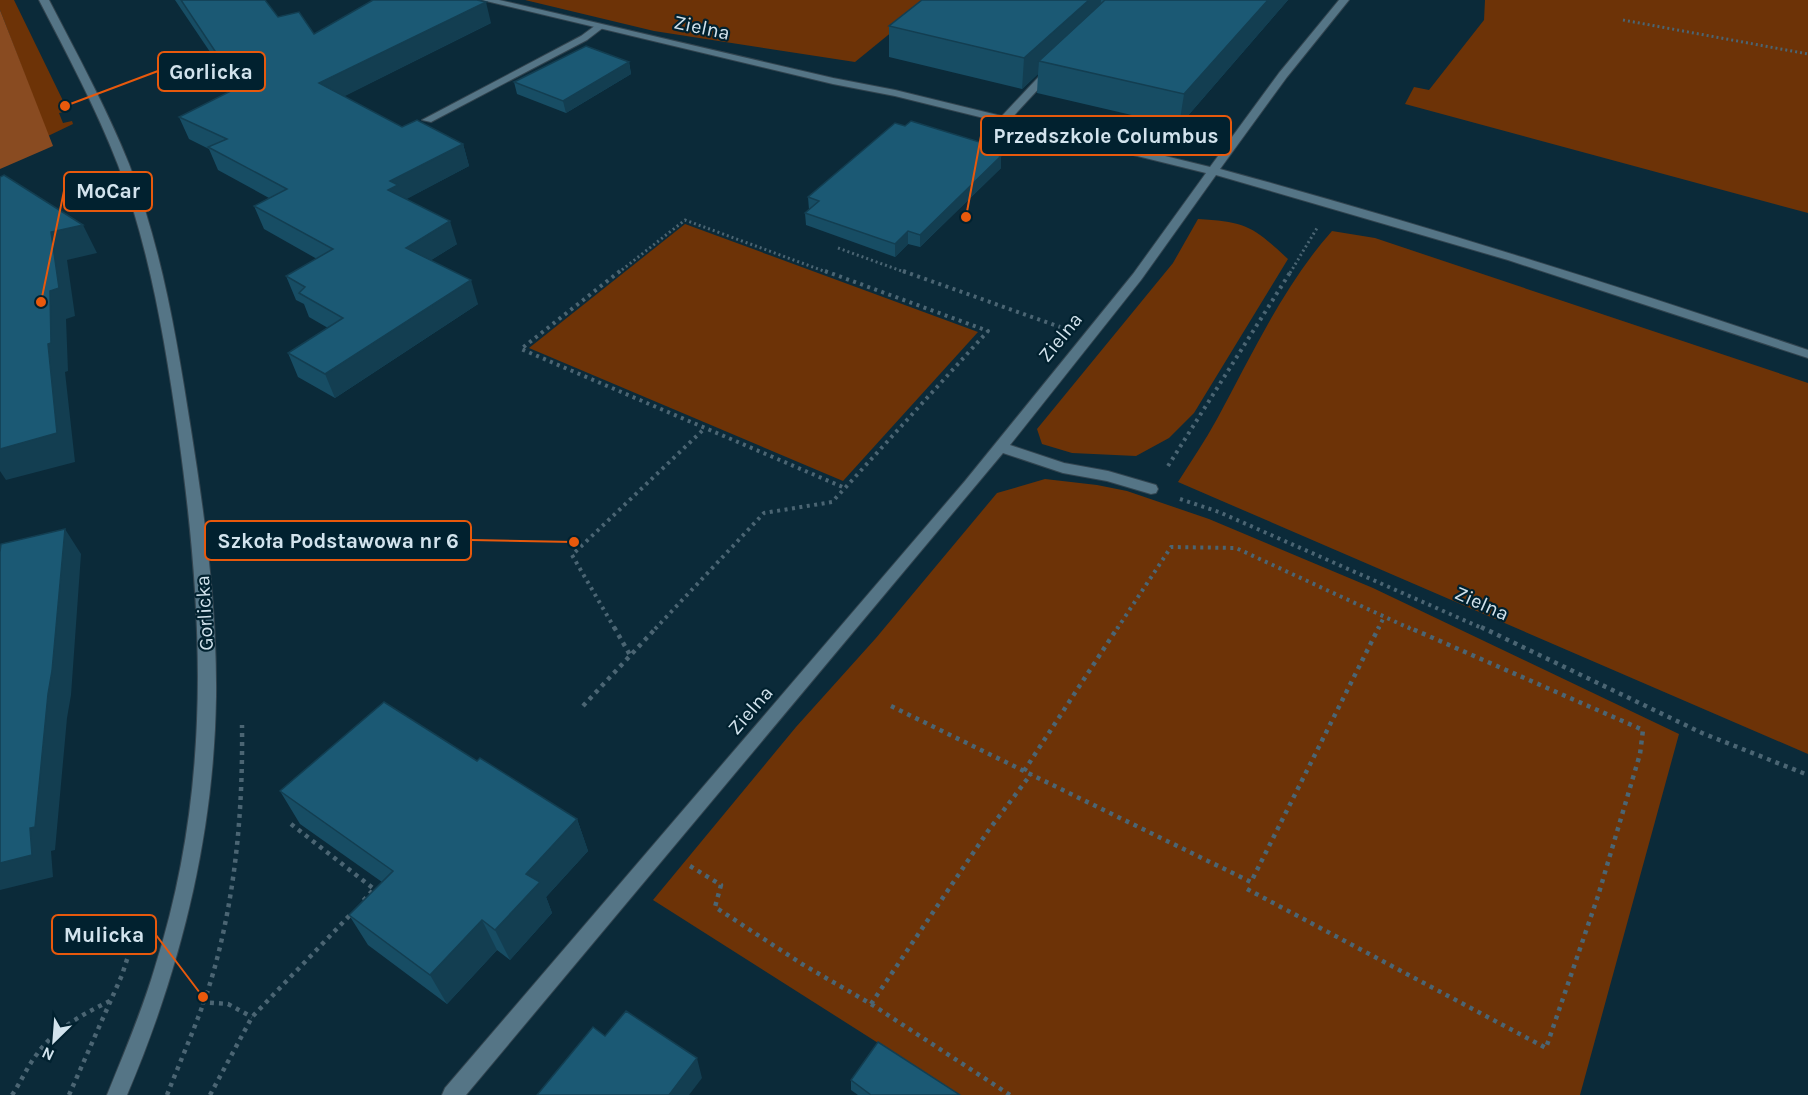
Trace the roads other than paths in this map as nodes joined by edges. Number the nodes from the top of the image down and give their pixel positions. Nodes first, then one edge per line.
1 (44, 0) edge
2 (487, 0) edge
3 (1344, 0) edge
4 (599, 27) junction
5 (1061, 60) edge
6 (427, 120) dead end
7 (1004, 120) junction
8 (1214, 171) junction
9 (1808, 354) edge
10 (1000, 447) junction
11 (1152, 489) road end
12 (117, 1095) edge
13 (452, 1095) edge

1 - 12 street, Gorlicka
2 - 4 street, Zielna
3 - 8 street
4 - 6 street
4 - 7 street, Zielna
5 - 7 street
7 - 8 street, Zielna
8 - 9 street
8 - 10 street, Zielna
10 - 11 street
10 - 13 street, Zielna

